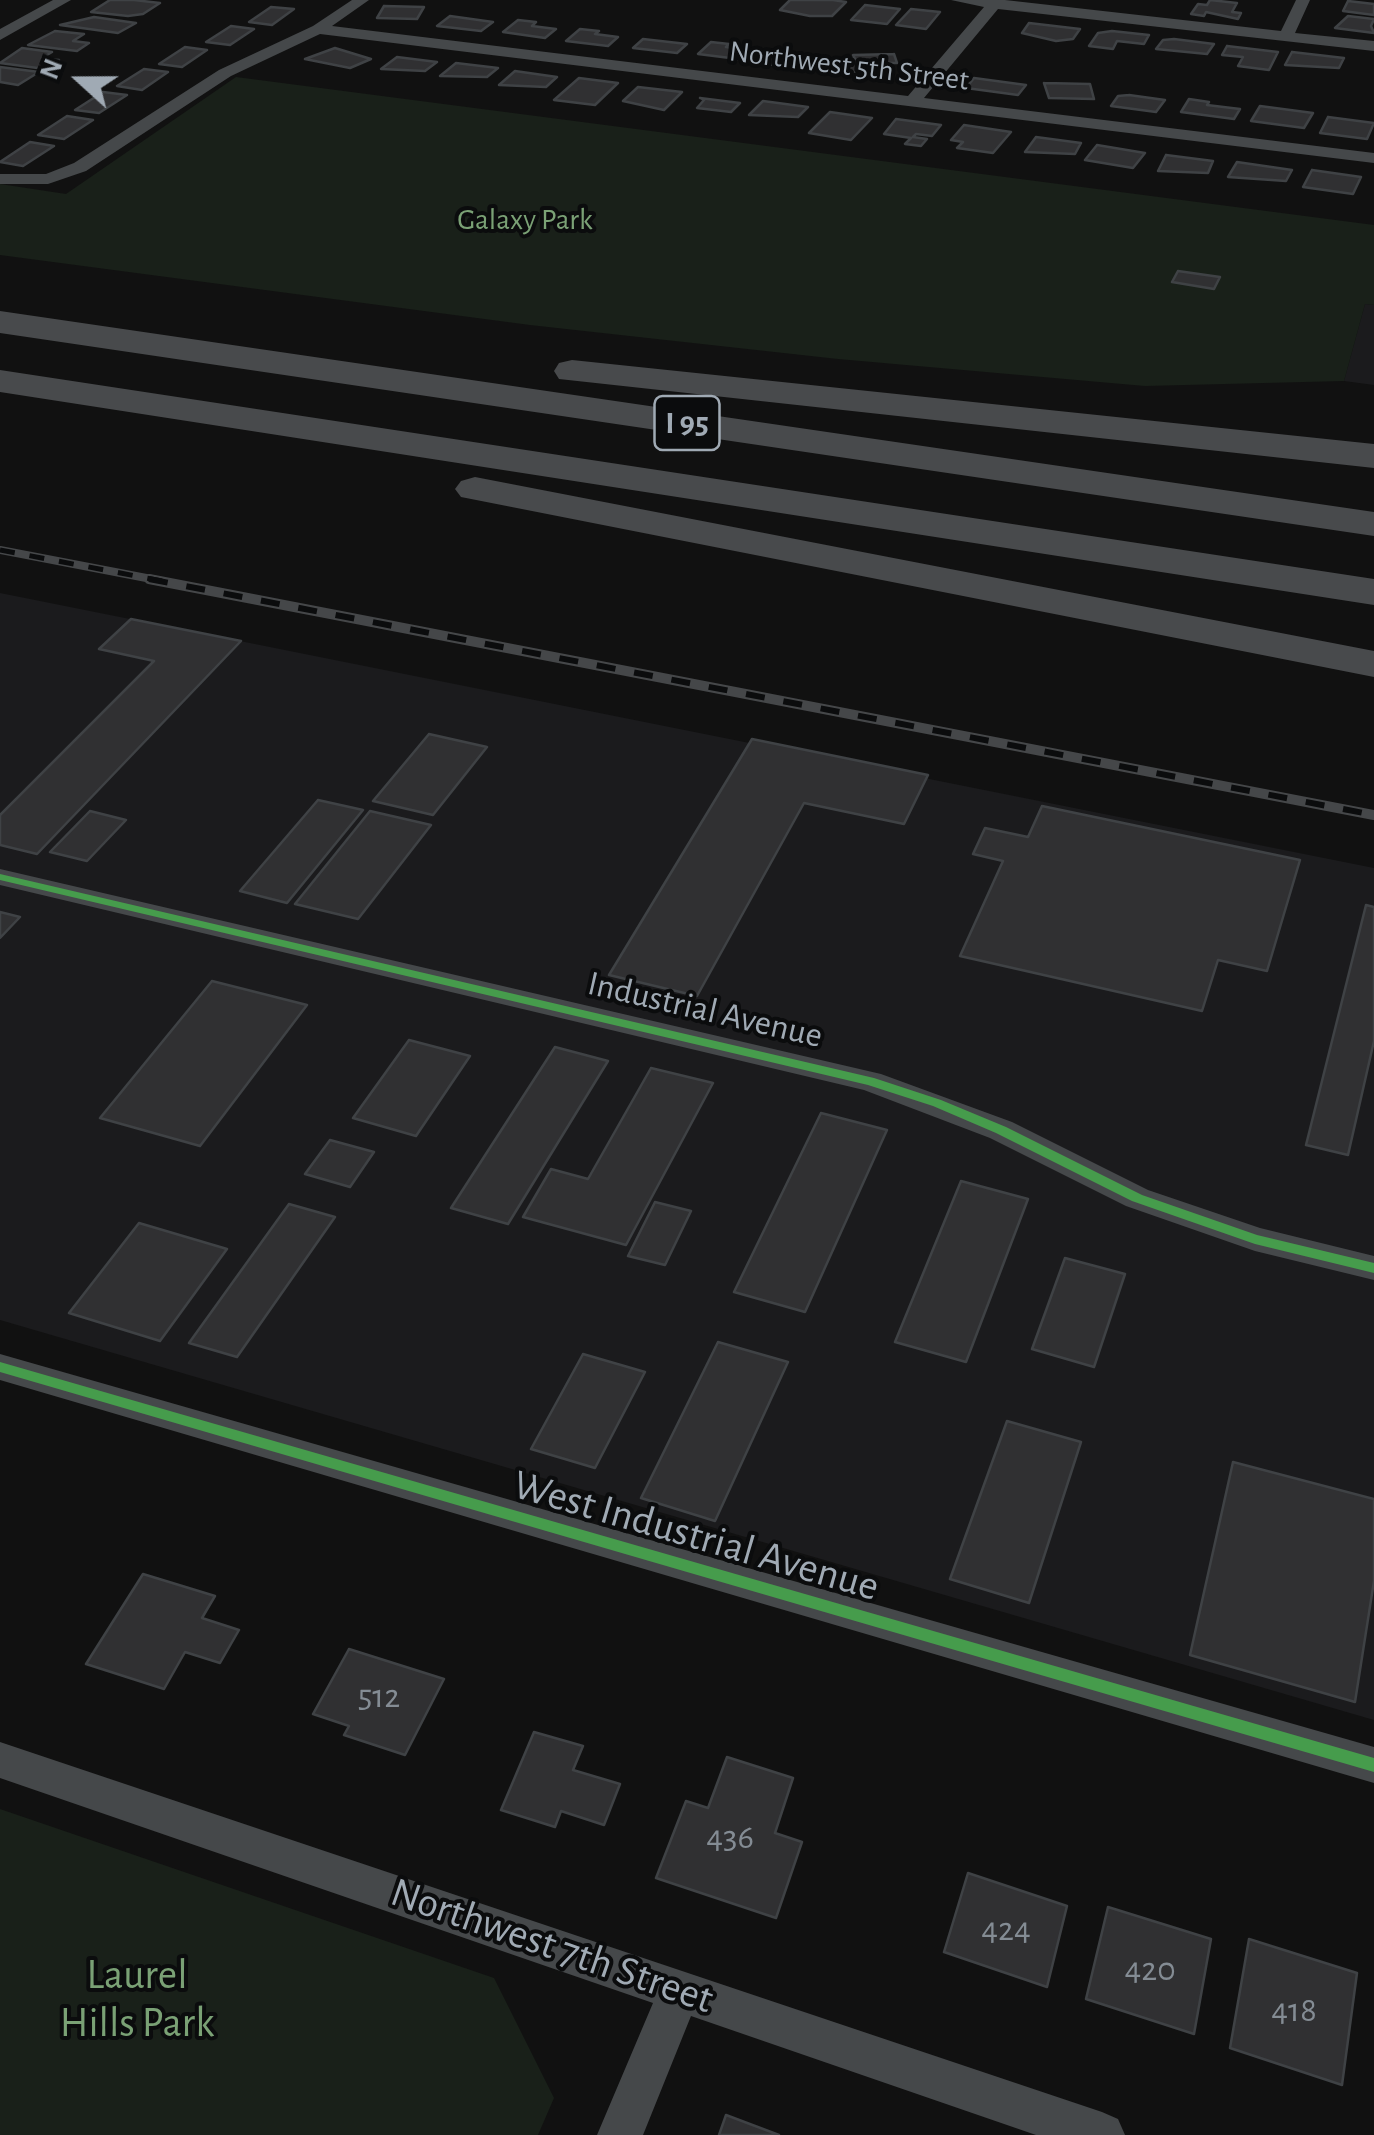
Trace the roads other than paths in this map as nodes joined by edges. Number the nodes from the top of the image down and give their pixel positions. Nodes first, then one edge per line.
1 (64, 0) edge
2 (362, 0) edge
3 (958, 0) edge
4 (1303, 0) edge
5 (996, 2) edge
6 (318, 29) junction
7 (0, 35) edge
8 (1286, 36) junction
9 (1374, 46) edge
10 (913, 101) junction
11 (1374, 158) edge
12 (0, 179) edge
13 (0, 302) edge
14 (0, 322) edge
15 (0, 381) edge
16 (100, 396) junction
17 (1374, 456) edge
18 (1374, 524) edge
19 (1374, 592) edge
20 (1374, 664) edge
21 (0, 877) edge
22 (1374, 1268) edge
23 (0, 1367) edge
24 (0, 1760) edge
25 (1374, 1765) edge
26 (680, 1989) junction
27 (620, 2135) edge
28 (1102, 2135) edge

1 - 7 street
2 - 6 street
3 - 5 street
4 - 8 street
5 - 8 street
5 - 10 street
6 - 10 street, Northwest 5th Street
6 - 12 street
8 - 9 street
10 - 11 street, Northwest 5th Street
13 - 17 highway
14 - 18 highway, I 95
15 - 16 highway, I 95
16 - 19 highway, I 95
16 - 20 highway
21 - 22 street, Industrial Avenue
23 - 25 street, West Industrial Avenue
24 - 26 street, Northwest 7th Street
26 - 27 street
26 - 28 street, Northwest 7th Street

